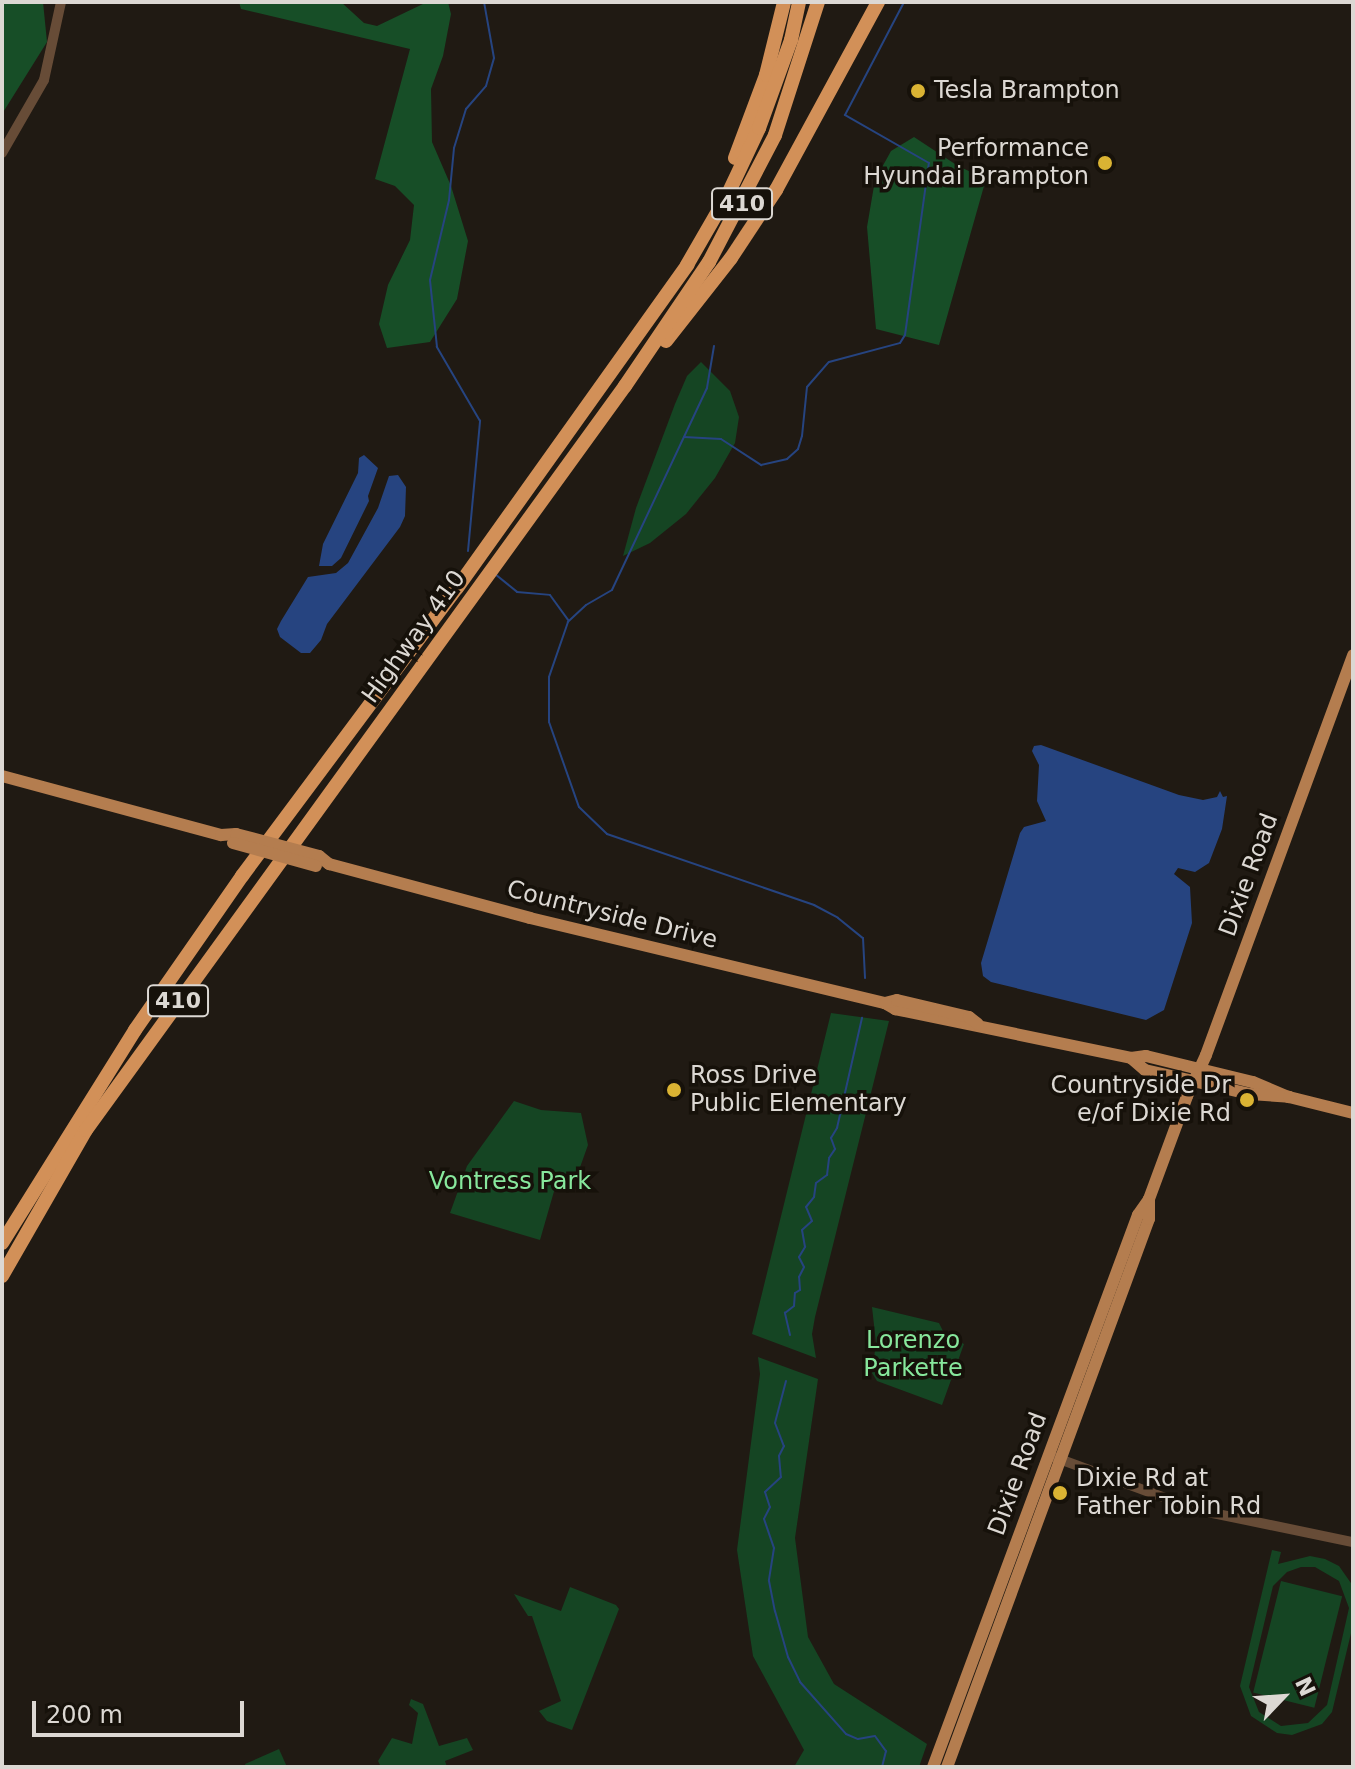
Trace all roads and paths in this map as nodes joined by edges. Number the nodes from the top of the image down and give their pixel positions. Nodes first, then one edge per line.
1 (61, 2) edge
2 (784, 2) edge
3 (799, 2) edge
4 (818, 2) edge
5 (878, 2) edge
6 (2, 153) edge
7 (654, 312) junction
8 (625, 386) junction
9 (1353, 655) edge
10 (2, 776) edge
11 (1197, 1075) junction
12 (1353, 1113) edge
13 (2, 1243) edge
14 (2, 1276) edge
15 (1055, 1457) junction
16 (1353, 1542) edge
17 (933, 1767) edge
18 (947, 1767) edge

1 - 6 street
2 - 7 highway
3 - 7 highway, Highway 410 / 410
4 - 8 highway, Highway 410 / 410
5 - 8 highway
7 - 13 highway, Highway 410 / 410
8 - 14 highway, Highway 410 / 410
9 - 11 main road, Dixie Road
10 - 11 main road, Countryside Drive, bridge
11 - 12 main road, Countryside Drive
11 - 15 main road, Dixie Road
15 - 16 street
15 - 17 main road, Dixie Road
15 - 18 main road, Dixie Road

